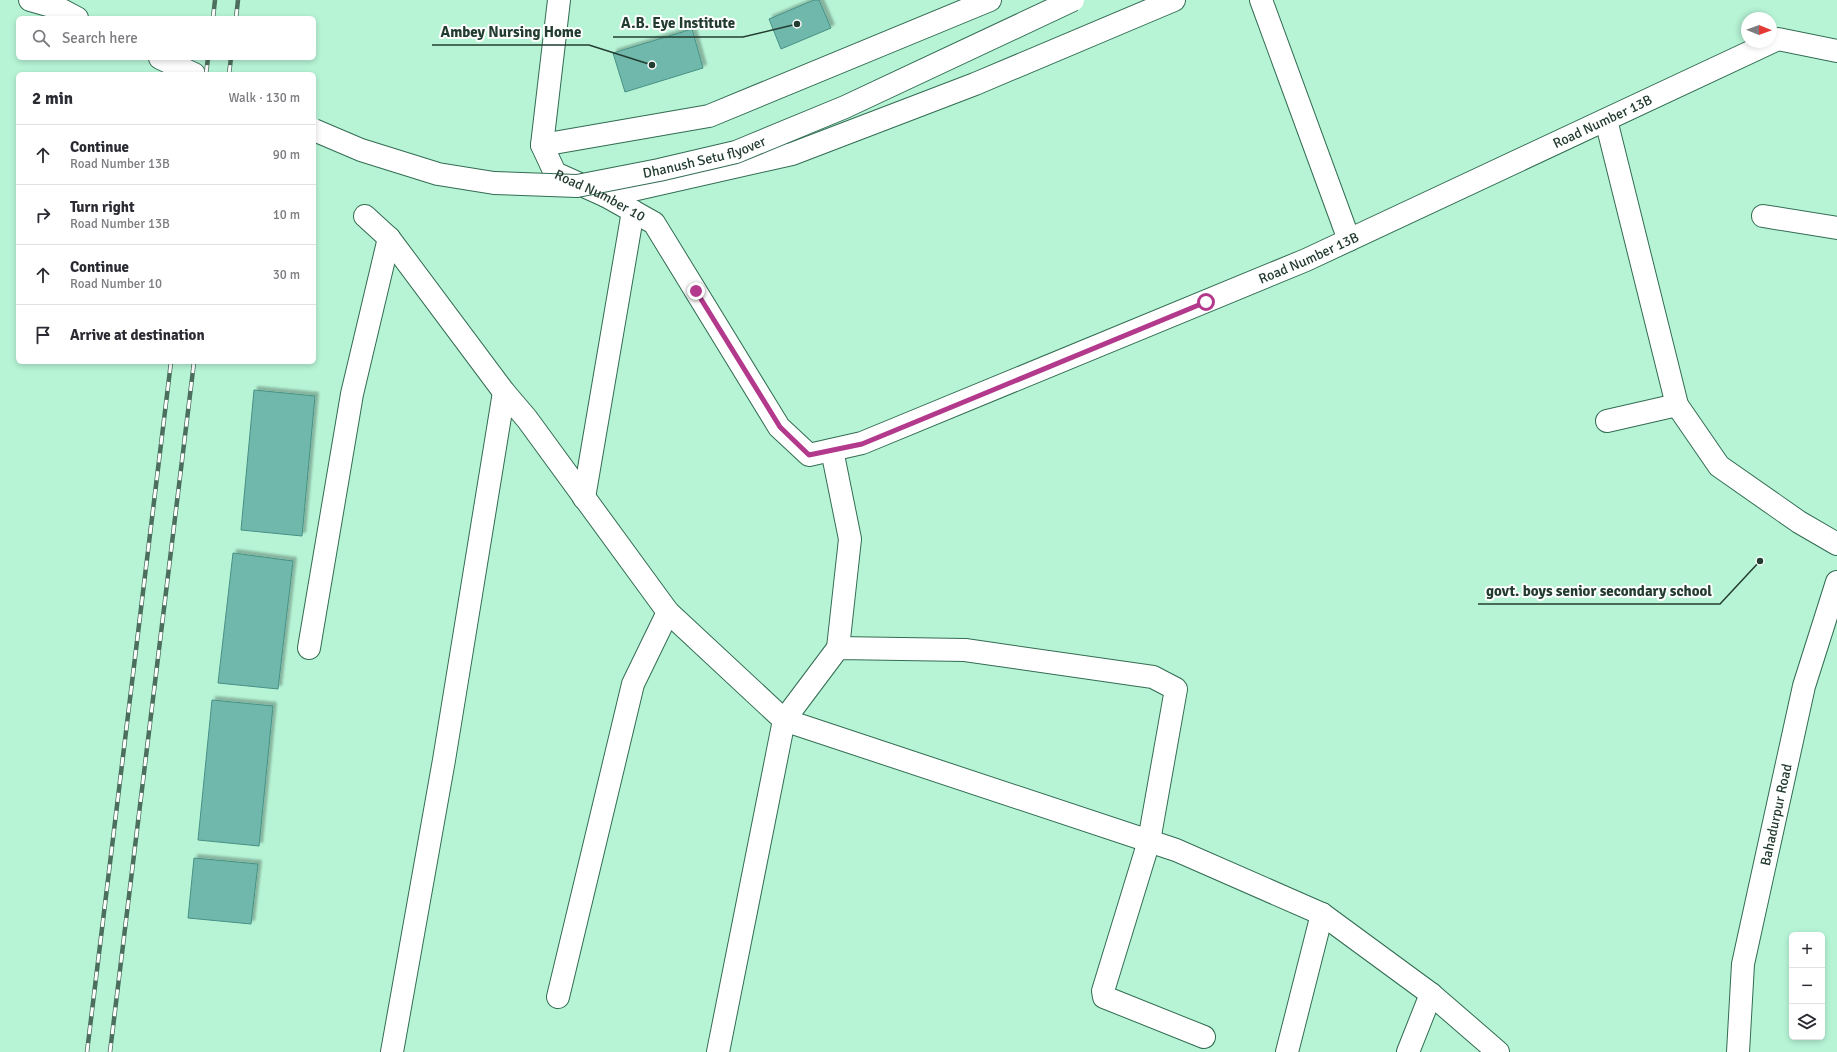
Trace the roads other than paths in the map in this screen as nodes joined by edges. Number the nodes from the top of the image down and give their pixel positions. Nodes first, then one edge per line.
1 (30, 0) edge
2 (559, 0) edge
3 (990, 0) edge
4 (1073, 0) edge
5 (1174, 0) edge
6 (1261, 0) edge
7 (52, 4) edge
8 (74, 16) edge
9 (1837, 51) edge
10 (164, 60) edge
11 (190, 72) edge
12 (1606, 120) junction
13 (316, 131) edge
14 (542, 145) junction
15 (606, 196) junction
16 (633, 211) junction
17 (365, 216) dead end
18 (1763, 216) dead end
19 (1837, 228) edge
20 (389, 238) junction
21 (1349, 240) junction
22 (504, 392) junction
23 (1677, 405) junction
24 (1607, 421) dead end
25 (780, 427) joint
26 (832, 450) junction
27 (584, 498) junction
28 (1837, 544) edge
29 (1837, 582) edge
30 (668, 612) junction
31 (309, 648) dead end
32 (838, 648) junction
33 (784, 720) junction
34 (1149, 841) junction
35 (1322, 914) junction
36 (1431, 994) junction
37 (558, 997) dead end
38 (1204, 1037) dead end
39 (392, 1052) edge
40 (718, 1052) edge
41 (1287, 1052) edge
42 (1408, 1052) edge
43 (1498, 1052) edge
44 (1738, 1052) edge

1 - 7 street
2 - 14 street
3 - 14 street
4 - 13 street, Dhanush Setu flyover, bridge
5 - 15 street
6 - 21 street
7 - 8 street
9 - 12 street, Road Number 13B
10 - 11 street
12 - 21 street, Road Number 13B
12 - 23 street
14 - 15 street, Road Number 10
15 - 16 street, Road Number 10
16 - 25 street, Road Number 10
16 - 27 street
17 - 20 street
18 - 19 street
20 - 22 street
20 - 31 street
21 - 26 street, Road Number 13B
22 - 27 street
22 - 39 street
23 - 24 street
23 - 28 street
25 - 26 street, Road Number 13B
26 - 32 street
27 - 30 street
29 - 44 street, Bahadurpur Road
30 - 33 street
30 - 37 street
32 - 33 street
32 - 34 street
33 - 34 street
33 - 40 street
34 - 35 street
34 - 38 street
35 - 36 street
35 - 41 street
36 - 42 street
36 - 43 street

